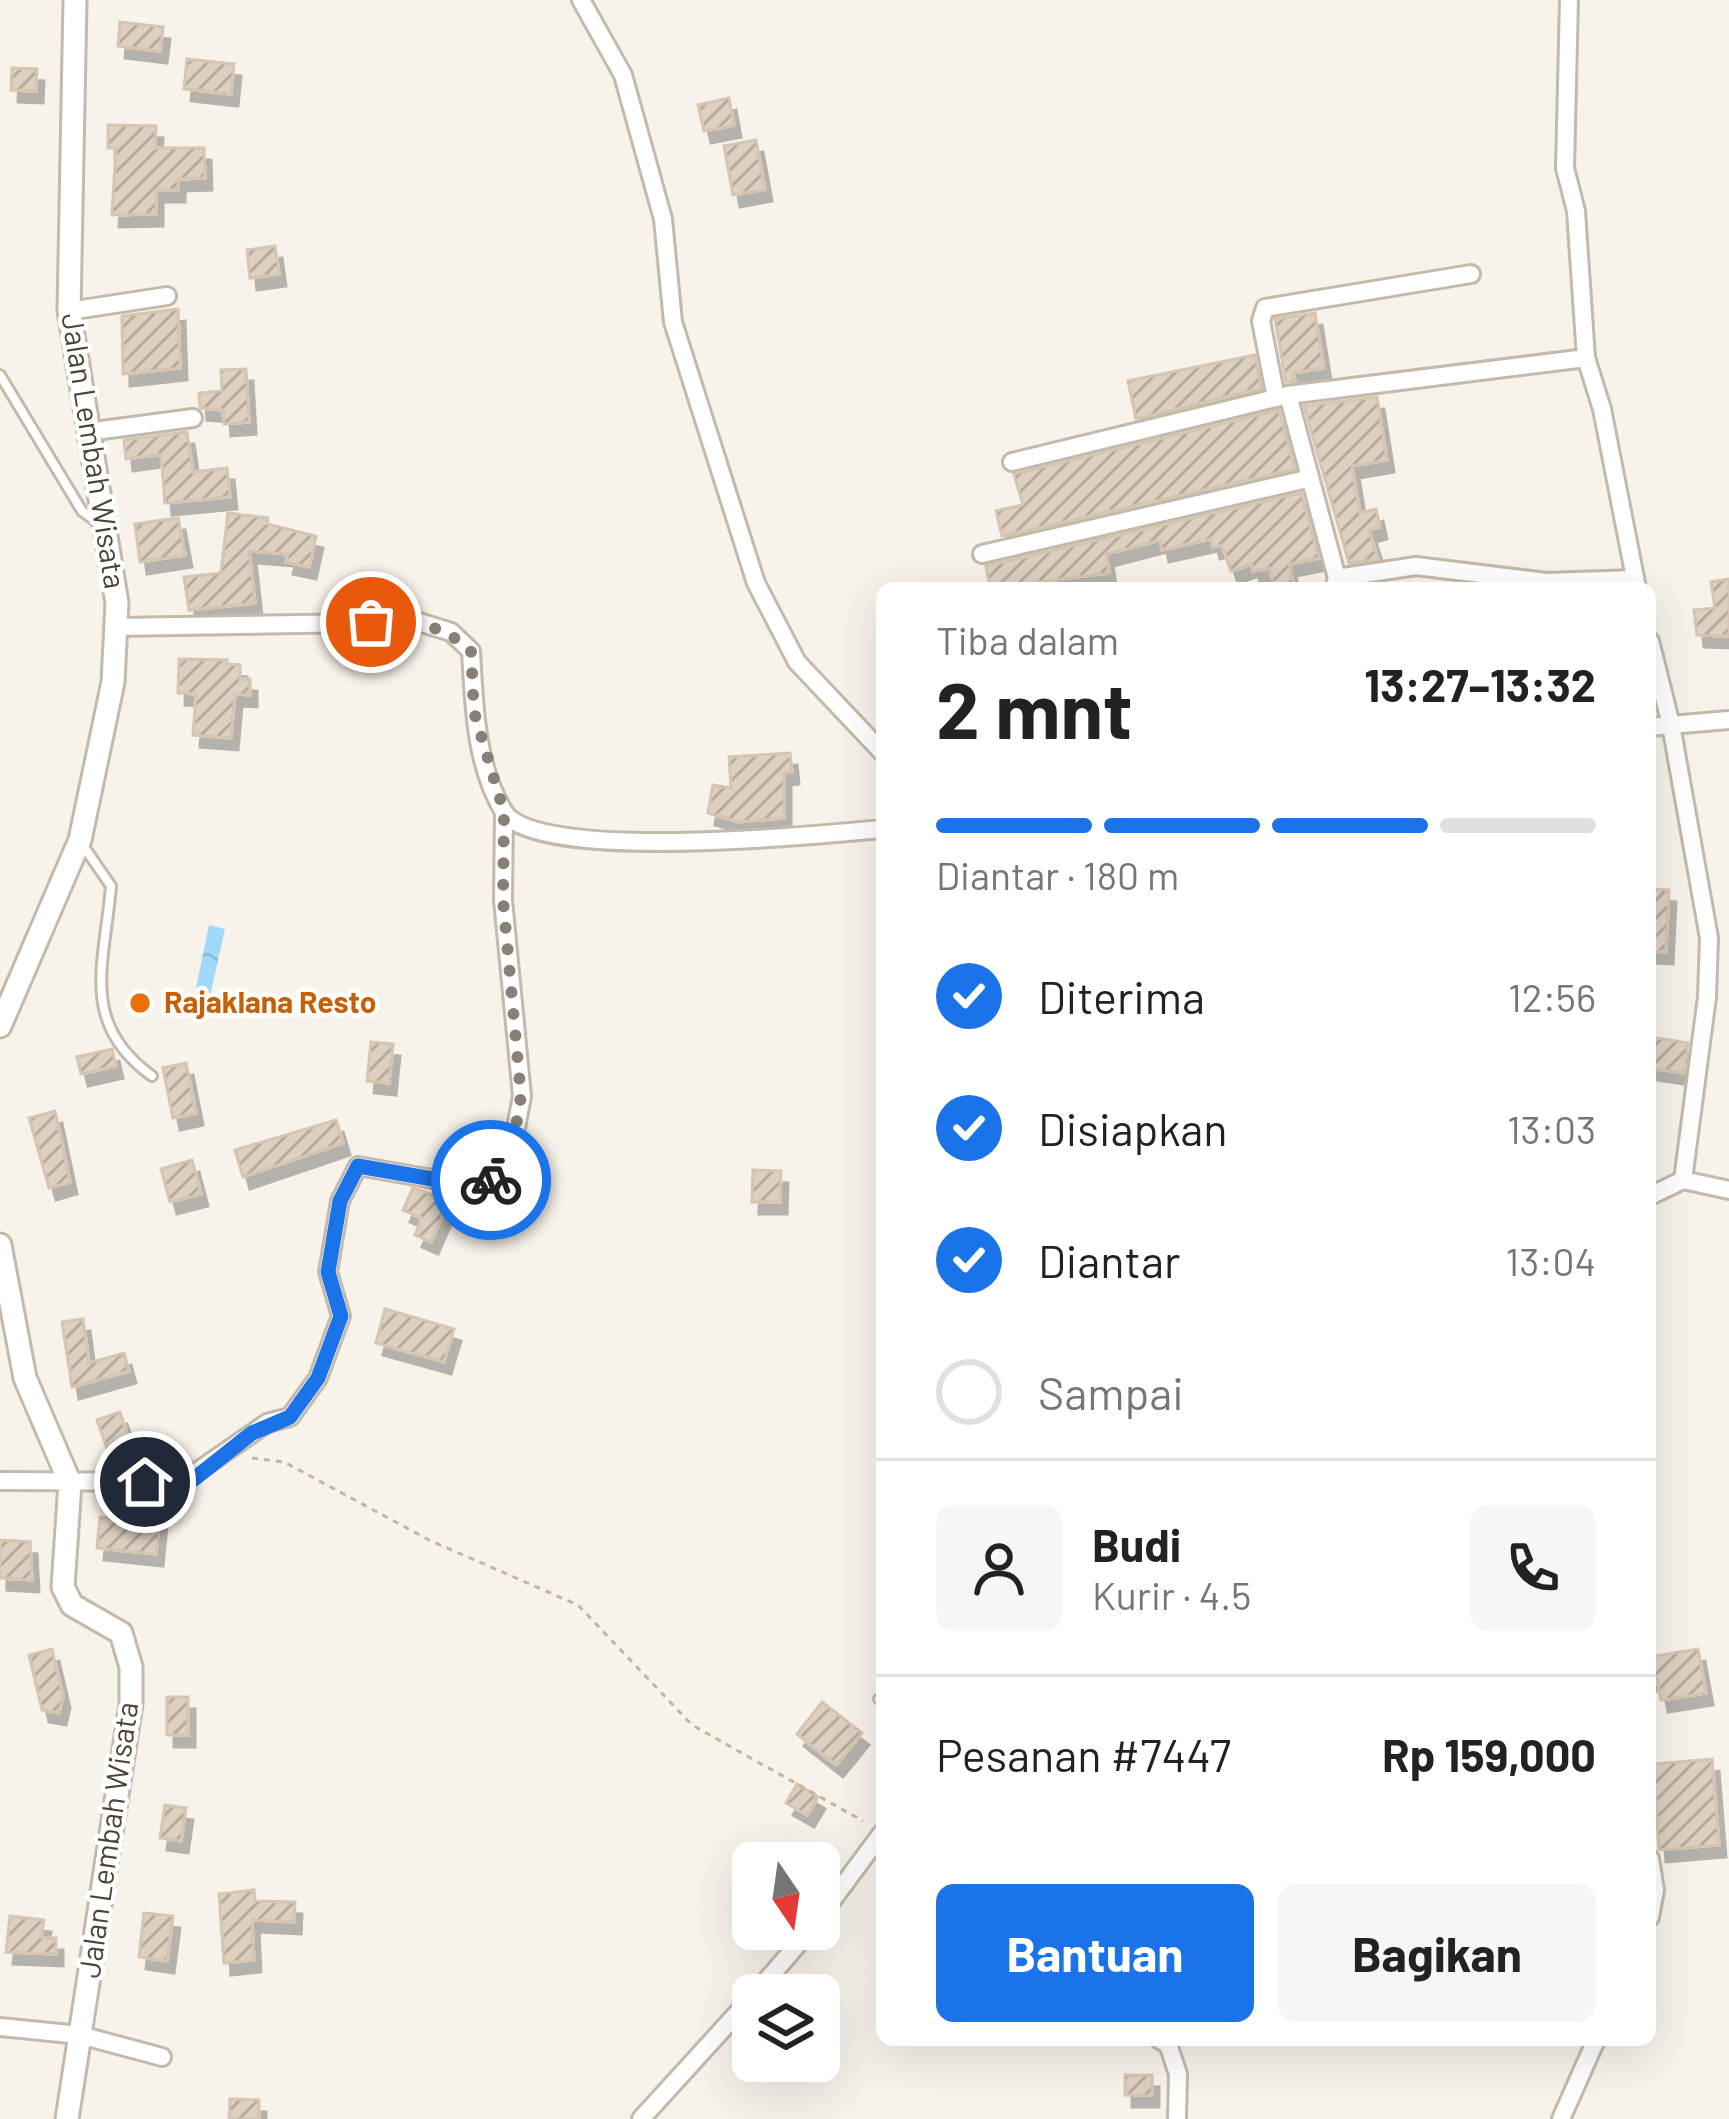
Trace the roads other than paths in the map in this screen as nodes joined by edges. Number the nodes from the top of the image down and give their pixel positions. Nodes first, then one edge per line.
1 (74, 0) edge
2 (581, 0) edge
3 (1569, 0) edge
4 (1471, 274) dead end
5 (167, 296) dead end
6 (69, 311) junction
7 (1586, 358) junction
8 (0, 375) edge
9 (1282, 396) junction
10 (193, 418) dead end
11 (87, 432) junction
12 (1012, 462) dead end
13 (1306, 479) junction
14 (102, 525) junction
15 (982, 554) dead end
16 (1336, 582) edge
17 (1341, 582) edge
18 (1546, 582) edge
19 (1636, 582) edge
20 (116, 627) junction
21 (1656, 665) edge
22 (1729, 720) edge
23 (1671, 725) junction
24 (1656, 726) edge
25 (876, 746) edge
26 (504, 812) junction
27 (876, 830) edge
28 (80, 841) junction
29 (0, 1026) edge
30 (152, 1076) dead end
31 (1683, 1180) junction
32 (1729, 1190) edge
33 (1656, 1193) edge
34 (0, 1245) edge
35 (0, 1481) edge
36 (70, 1483) junction
37 (876, 1841) edge
38 (840, 1890) edge
39 (793, 1950) edge
40 (771, 1974) edge
41 (732, 2020) edge
42 (0, 2027) edge
43 (80, 2035) junction
44 (1168, 2046) edge
45 (1593, 2046) edge
46 (162, 2057) dead end
47 (651, 2117) edge
48 (67, 2119) edge
49 (1177, 2119) edge
50 (1561, 2119) edge

1 - 6 street, Jalan Lembah Wisata
2 - 25 street
3 - 7 street
4 - 9 street
5 - 6 street
6 - 11 street, Jalan Lembah Wisata
7 - 9 street
7 - 19 street
8 - 14 lane
9 - 12 street
9 - 13 street
10 - 11 street
11 - 14 street, Jalan Lembah Wisata
13 - 15 street
13 - 16 street
14 - 20 street, Jalan Lembah Wisata
17 - 18 street
20 - 26 street
20 - 28 street, Jalan Lembah Wisata
21 - 23 street
22 - 23 street
23 - 24 street
23 - 31 street
26 - 27 street
26 - 36 street
28 - 29 street, Jalan Lembah Wisata
28 - 30 lane
31 - 32 street
31 - 33 street
34 - 36 street, Jalan Lembah Wisata
35 - 36 street
36 - 43 street, Jalan Lembah Wisata
37 - 38 street
39 - 40 street
41 - 47 street
42 - 43 street
43 - 46 street
43 - 48 street, Jalan Lembah Wisata
44 - 49 street
45 - 50 street

